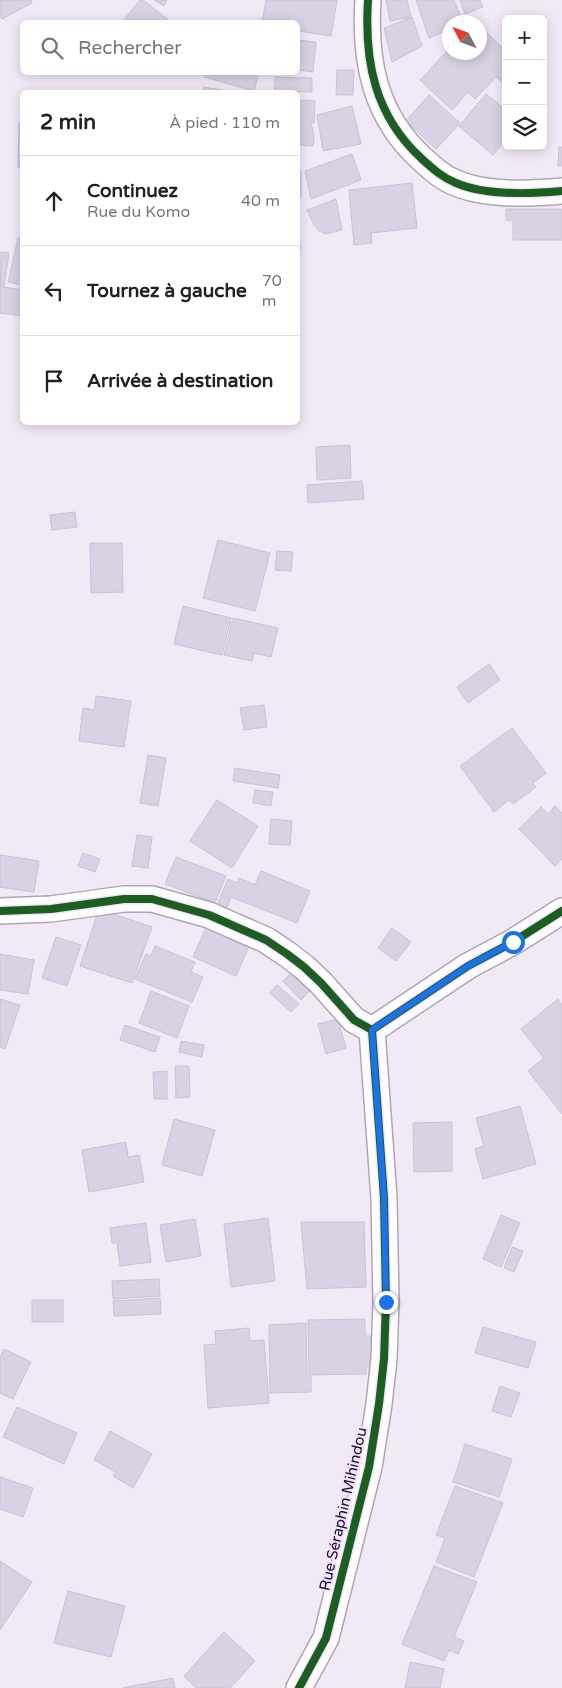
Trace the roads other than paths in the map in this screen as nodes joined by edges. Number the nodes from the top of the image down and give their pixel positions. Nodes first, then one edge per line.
1 (368, 0) edge
2 (562, 191) edge
3 (562, 911) edge
4 (0, 912) edge
5 (372, 1030) junction
6 (299, 1688) edge

1 - 2 street
3 - 5 street
4 - 5 street
5 - 6 street, Rue Séraphin Mihindou

